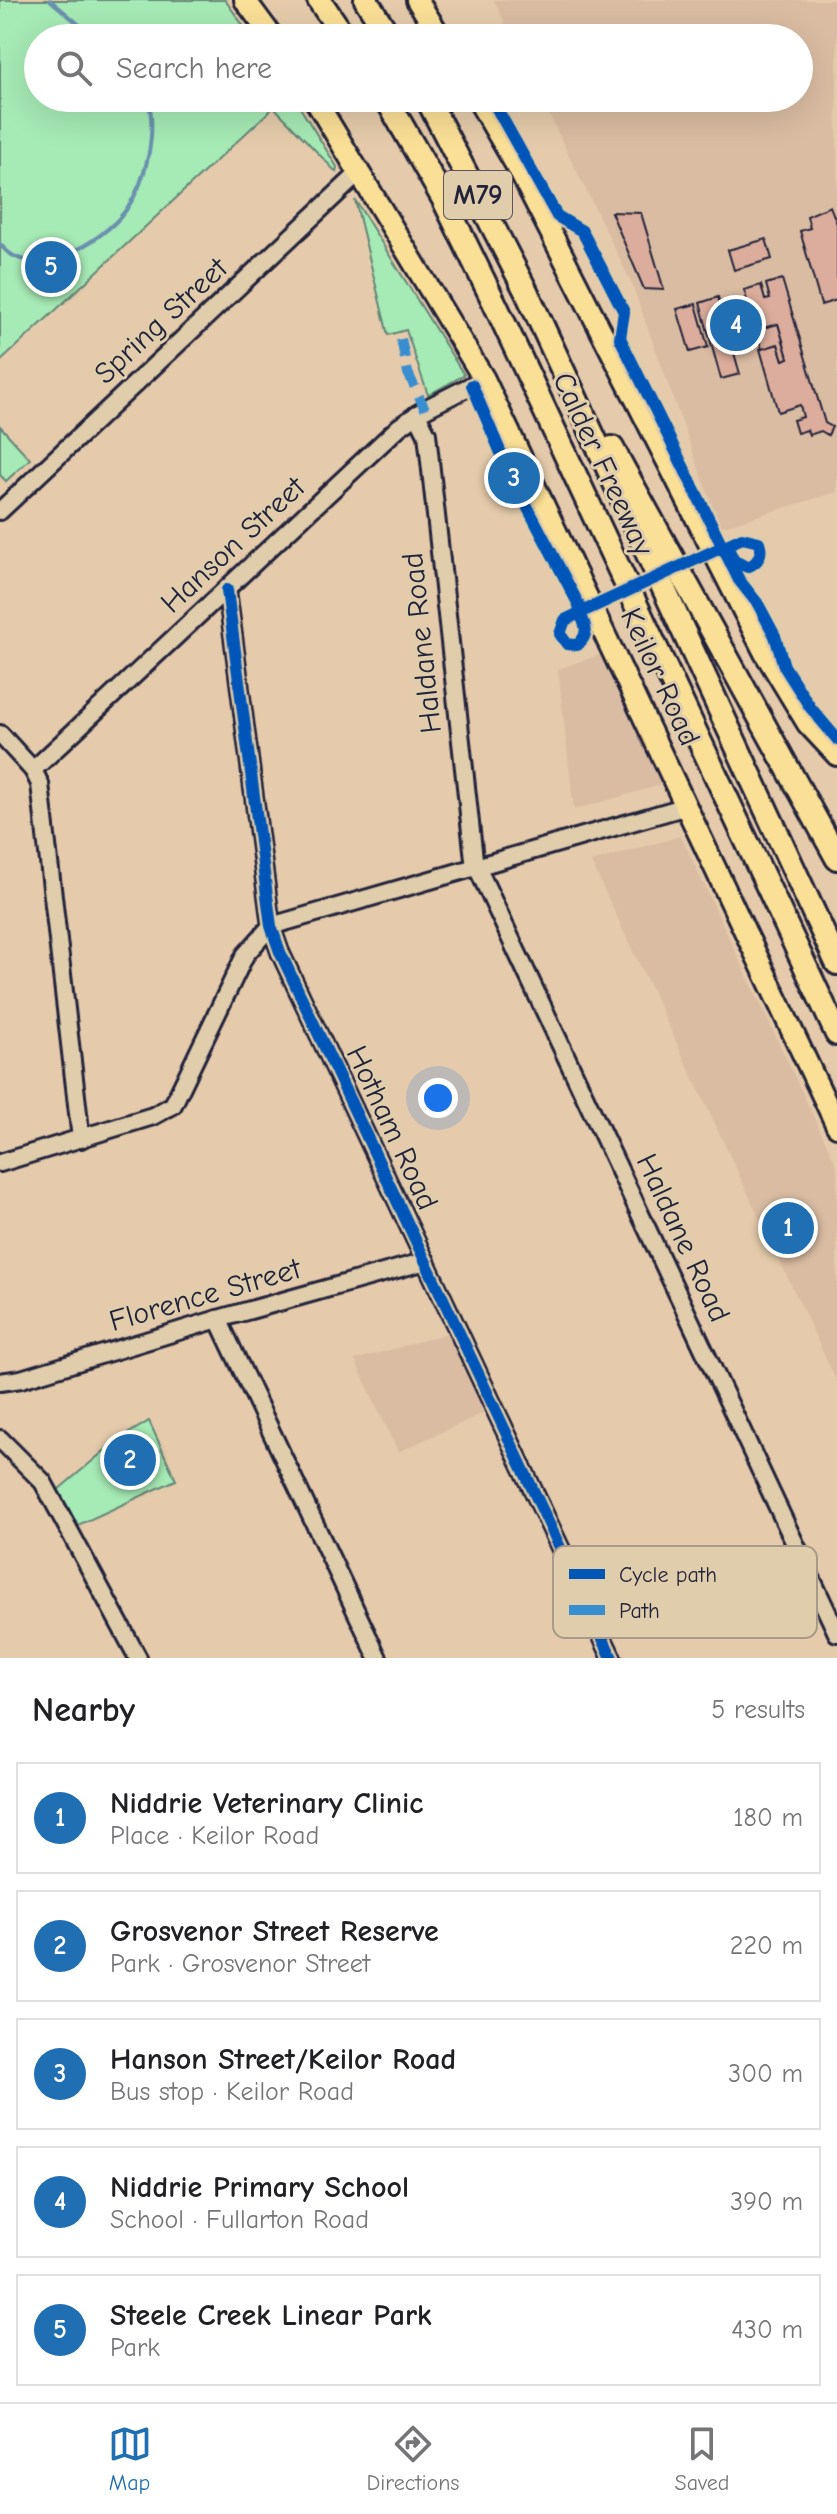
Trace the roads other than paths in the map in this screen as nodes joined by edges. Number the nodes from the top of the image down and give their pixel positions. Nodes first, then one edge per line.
1 (245, 0) edge
2 (319, 0) edge
3 (327, 0) edge
4 (366, 0) edge
5 (377, 0) edge
6 (417, 0) edge
7 (263, 24) edge
8 (337, 24) edge
9 (340, 24) edge
10 (381, 24) edge
11 (390, 24) edge
12 (432, 24) edge
13 (323, 112) edge
14 (394, 112) edge
15 (435, 112) edge
16 (485, 112) edge
17 (360, 172) junction
18 (527, 293) junction
19 (484, 379) junction
20 (417, 414) junction
21 (0, 511) edge
22 (227, 590) junction
23 (0, 734) edge
24 (837, 755) edge
25 (33, 770) junction
26 (687, 806) junction
27 (837, 858) edge
28 (476, 867) junction
29 (271, 926) junction
30 (837, 963) edge
31 (837, 1034) edge
32 (837, 1126) edge
33 (81, 1139) junction
34 (0, 1163) edge
35 (426, 1261) junction
36 (218, 1319) junction
37 (0, 1382) edge
38 (0, 1439) edge
39 (560, 1546) edge
40 (796, 1546) edge
41 (817, 1591) edge
42 (837, 1633) edge
43 (603, 1638) edge
44 (138, 1658) edge
45 (378, 1658) edge
46 (612, 1658) edge

1 - 7 main road
2 - 8 highway
3 - 9 highway
4 - 10 highway
5 - 11 highway
6 - 12 main road
13 - 17 main road, Keilor Road
14 - 31 highway, Calder Freeway / M79
15 - 18 highway, Calder Freeway / M79
16 - 24 main road
17 - 19 main road, Keilor Road
17 - 21 street, Spring Street
18 - 27 highway
18 - 30 highway, Calder Freeway / M79
19 - 20 street, Hanson Street
19 - 26 main road, Keilor Road
20 - 22 street, Hanson Street
20 - 28 street, Haldane Road
22 - 25 street, Hanson Street
22 - 29 street, Hotham Road
23 - 25 street
25 - 33 street
26 - 28 street
26 - 32 main road, Keilor Road
28 - 29 street
28 - 40 street, Haldane Road
29 - 33 street
29 - 35 street, Hotham Road
33 - 34 street
35 - 36 street, Florence Street
35 - 39 street, Hotham Road
36 - 37 street, Florence Street
36 - 45 street
38 - 44 street
41 - 42 street, Haldane Road
43 - 46 street, Hotham Road

